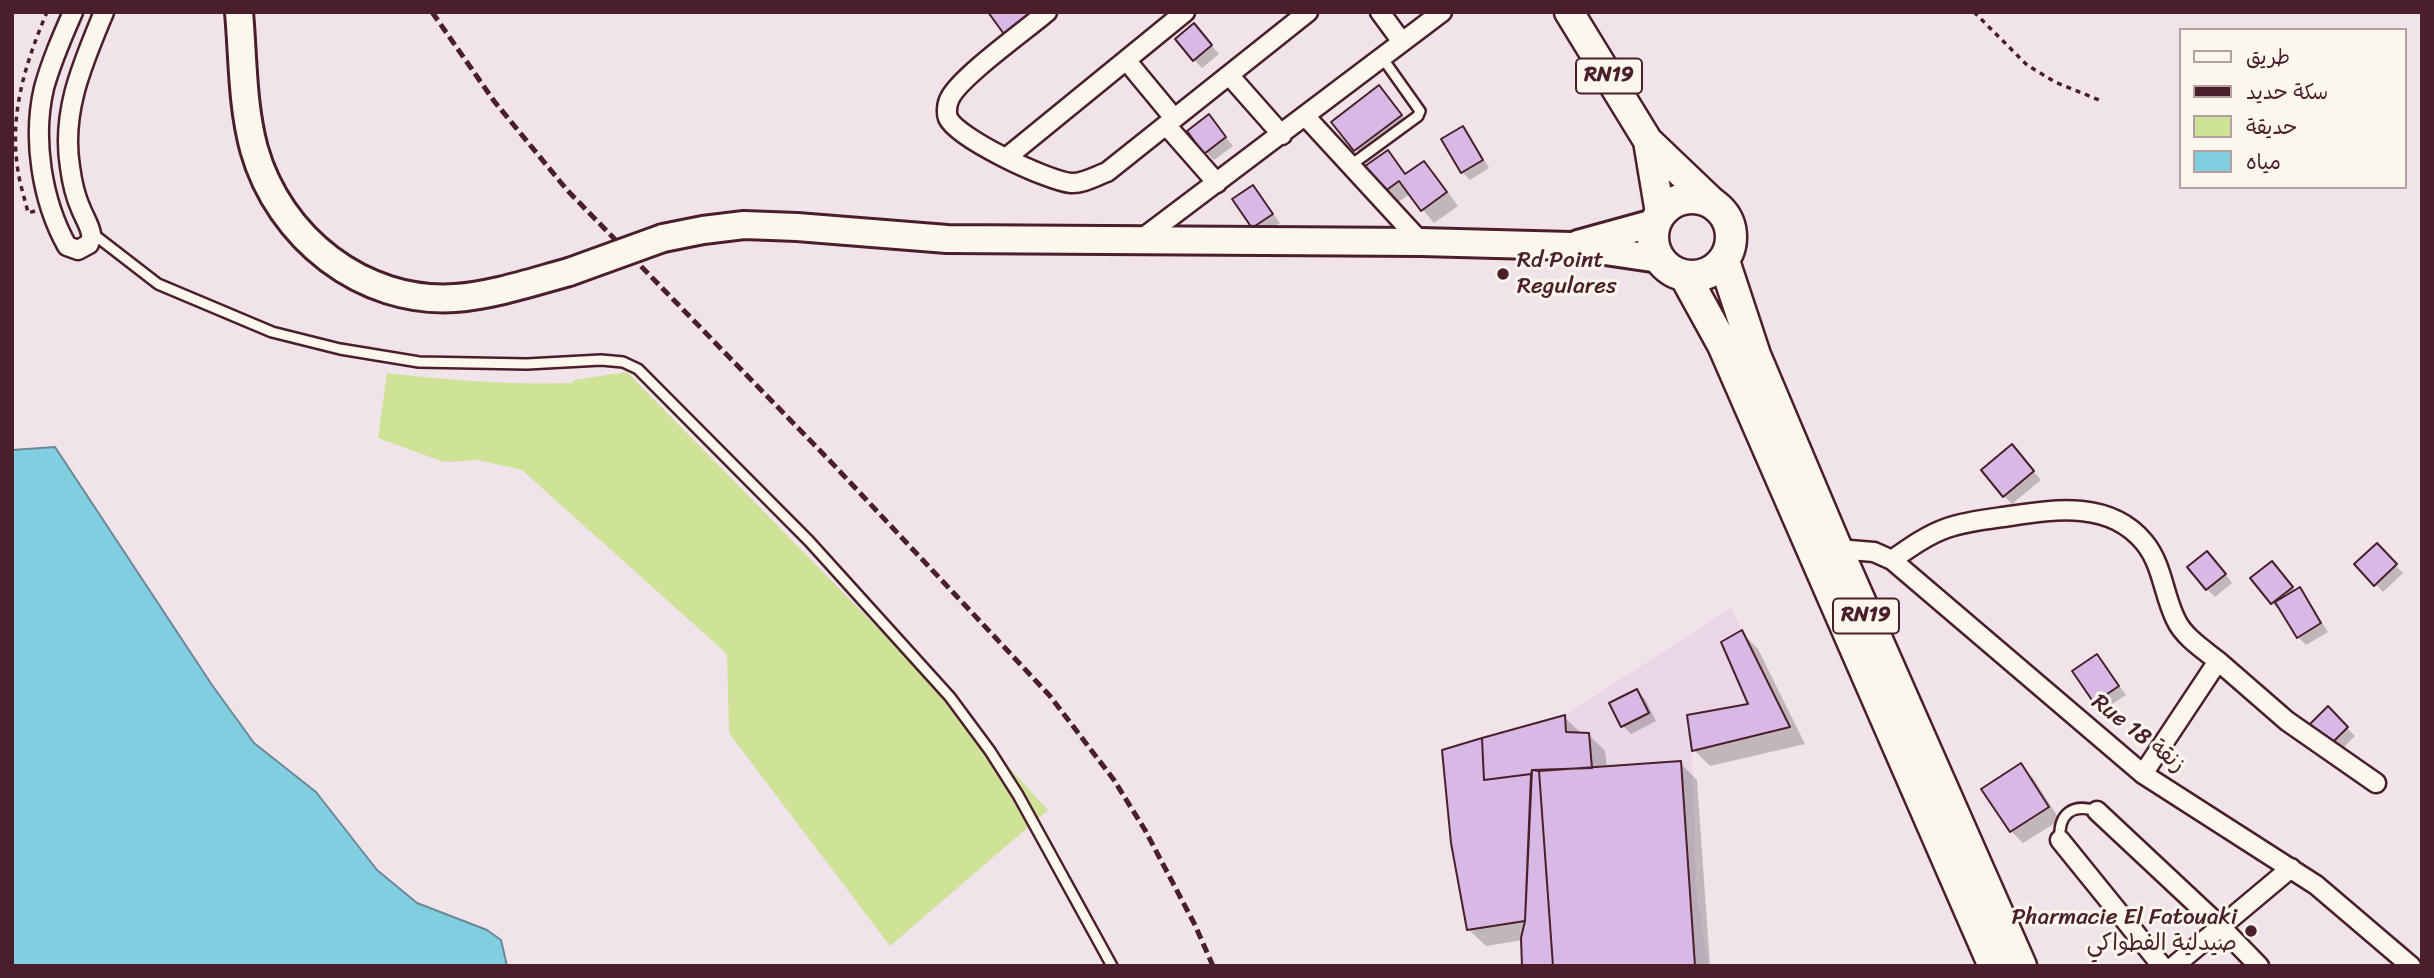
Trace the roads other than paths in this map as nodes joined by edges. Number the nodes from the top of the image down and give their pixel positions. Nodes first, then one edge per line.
1 (73, 12) edge
2 (104, 12) edge
3 (239, 12) edge
4 (1047, 12) edge
5 (1185, 12) edge
6 (1308, 12) edge
7 (1380, 12) edge
8 (1441, 12) edge
9 (1569, 12) edge
10 (1402, 42) junction
11 (1381, 55) junction
12 (1126, 60) junction
13 (1229, 75) junction
14 (1306, 117) junction
15 (1170, 122) junction
16 (1282, 135) junction
17 (1648, 141) junction
18 (1006, 158) junction
19 (1351, 165) junction
20 (1217, 183) junction
21 (1713, 203) junction
22 (1657, 218) junction
23 (91, 232) junction
24 (1140, 240) junction
25 (1421, 242) junction
26 (1571, 246) junction
27 (1658, 259) junction
28 (1724, 261) junction
29 (1685, 276) junction
30 (1837, 549) junction
31 (1892, 561) junction
32 (2218, 660) junction
33 (2143, 775) junction
34 (2376, 783) dead end
35 (2097, 811) joint
36 (2060, 840) joint
37 (2291, 868) junction
38 (2222, 928) junction
39 (1112, 966) edge
40 (1994, 966) edge
41 (2021, 966) edge
42 (2162, 966) edge
43 (2174, 966) edge
44 (2259, 966) edge
45 (2411, 966) edge

1 - 23 street
2 - 23 street
3 - 24 main road, bridge
4 - 18 street
5 - 12 street
6 - 13 street
7 - 10 street
8 - 10 street
9 - 17 main road, RN19
10 - 11 street
11 - 14 street
11 - 19 lane
12 - 15 street
12 - 18 street
13 - 15 street
13 - 16 street
14 - 16 street
14 - 19 street
15 - 18 street
15 - 20 street
16 - 20 street
17 - 21 main road, RN19
17 - 22 main road, RN19
19 - 25 street
20 - 24 street
21 - 22 highway
21 - 28 highway, RN19
22 - 26 main road
22 - 27 highway, RN19
23 - 39 lane
24 - 25 main road
25 - 26 main road
26 - 27 main road
27 - 29 highway, RN19
28 - 29 highway
28 - 30 highway, RN19
29 - 40 highway, RN19
30 - 31 street, Rue 18 زنقة
30 - 41 highway, RN19
31 - 32 street
31 - 33 street, Rue 18 زنقة
32 - 33 street
32 - 34 street
33 - 37 street, Rue 18 زنقة
35 - 36 lane
35 - 38 street
36 - 42 street
37 - 38 street
37 - 45 street, Rue 18 زنقة
38 - 43 street
38 - 44 street

